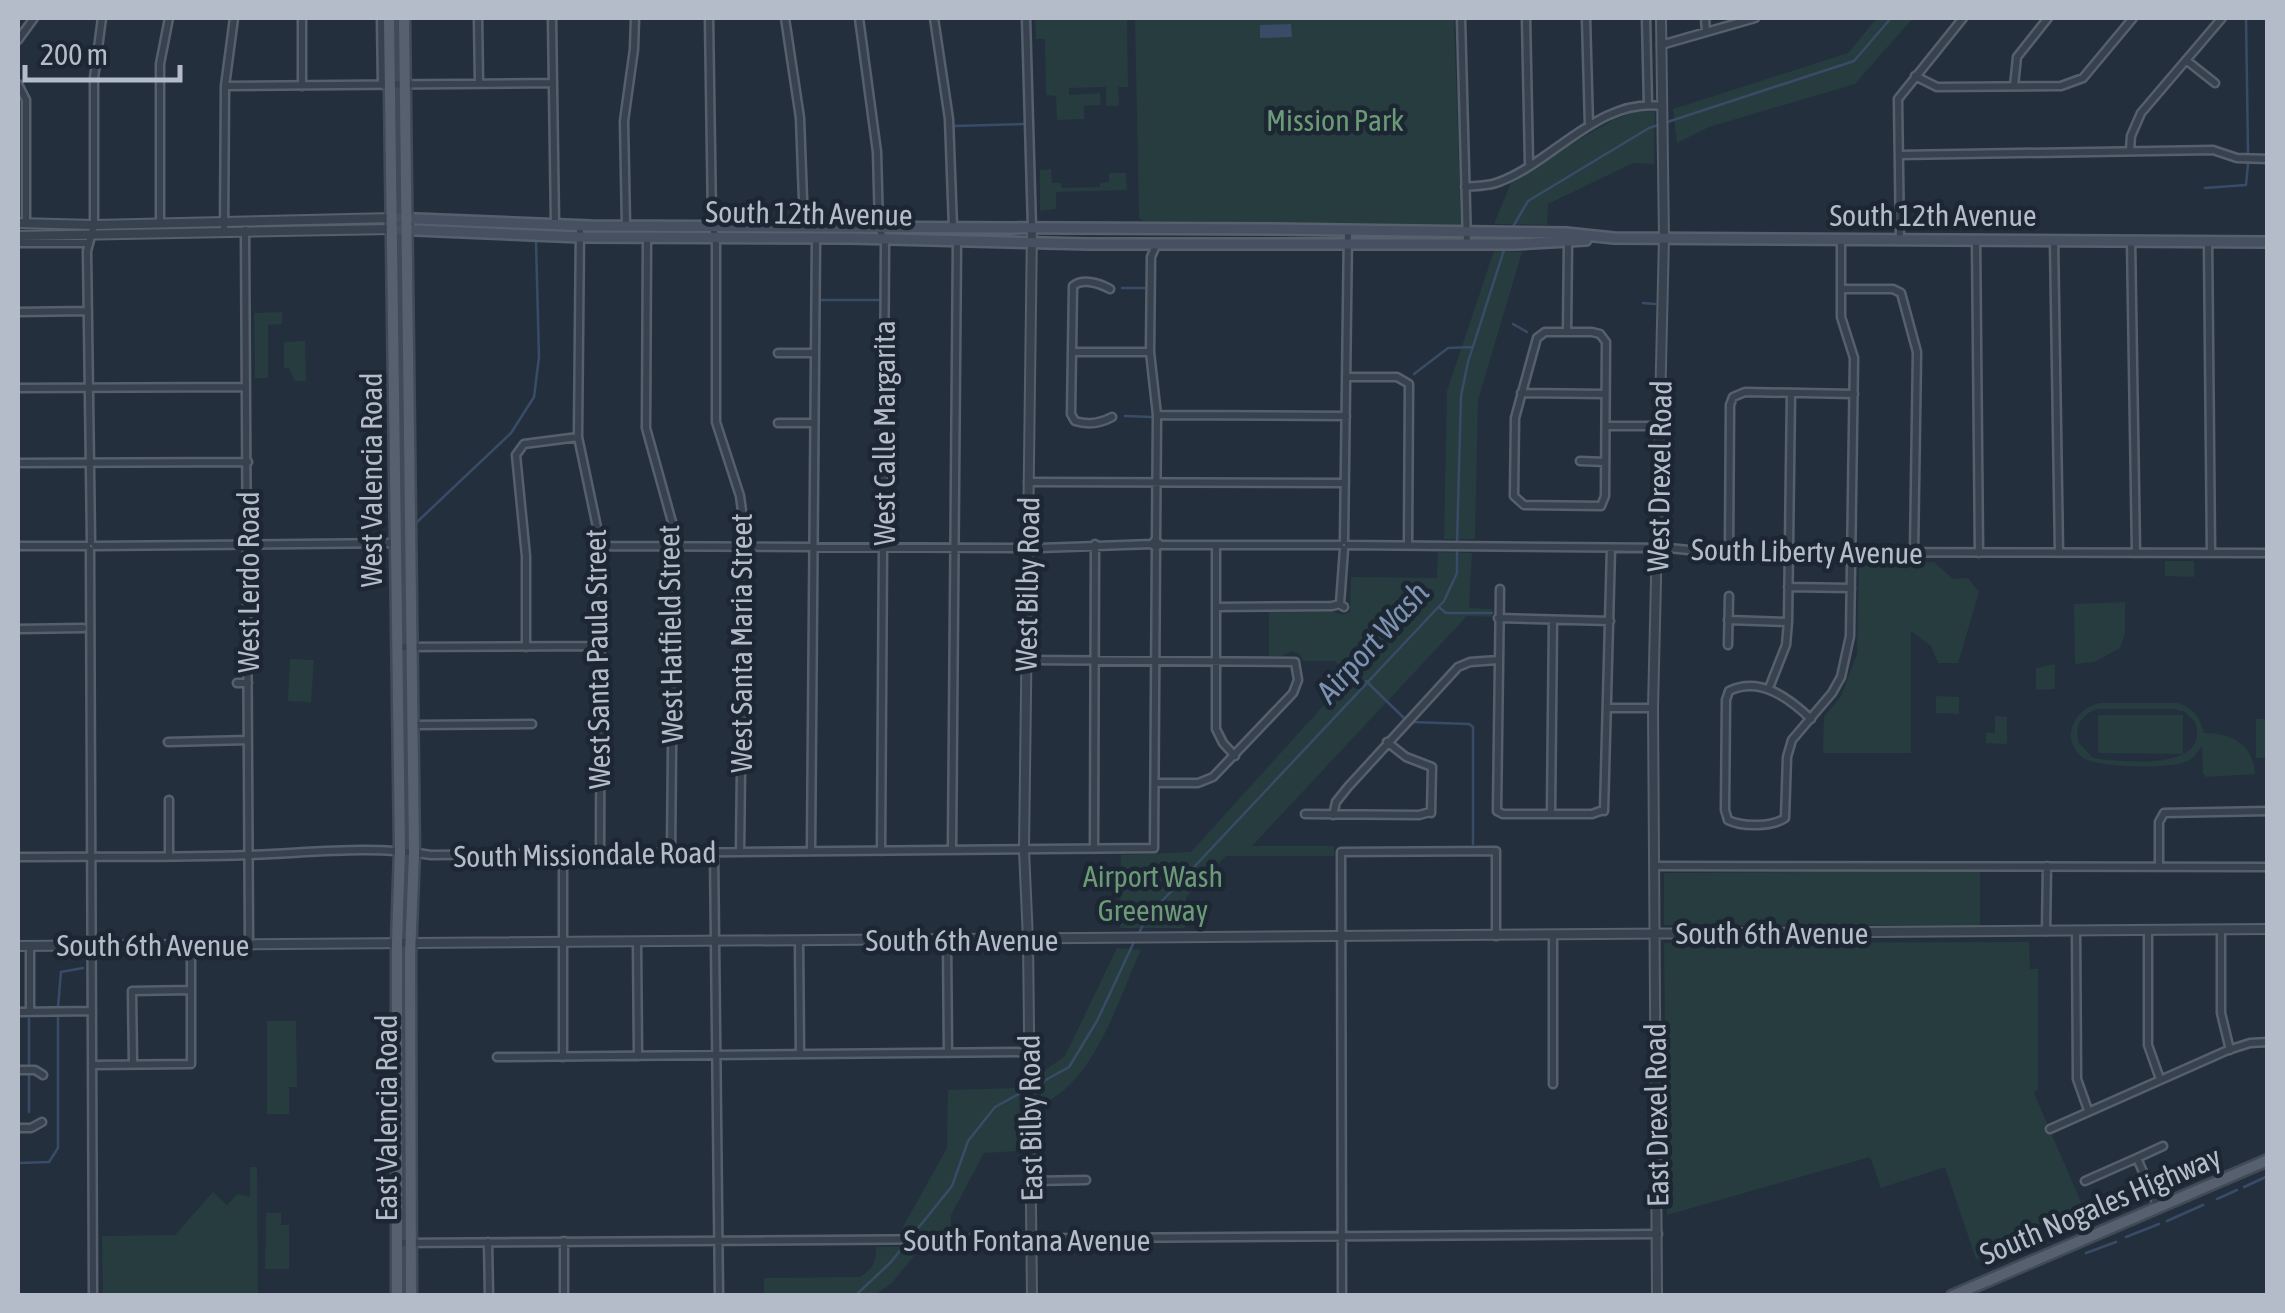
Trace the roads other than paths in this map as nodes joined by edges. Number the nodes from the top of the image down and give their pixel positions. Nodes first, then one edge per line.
1 (34, 18) edge
2 (102, 18) edge
3 (169, 18) edge
4 (234, 18) edge
5 (302, 18) edge
6 (381, 18) edge
7 (389, 18) edge
8 (404, 18) edge
9 (478, 18) edge
10 (552, 18) edge
11 (635, 18) edge
12 (709, 18) edge
13 (784, 18) edge
14 (859, 18) edge
15 (934, 18) edge
16 (1026, 18) edge
17 (1461, 18) edge
18 (1526, 18) edge
19 (1586, 18) edge
20 (1646, 18) edge
21 (1661, 18) edge
22 (1705, 18) edge
23 (1755, 18) edge
24 (1963, 18) edge
25 (2048, 18) edge
26 (2133, 18) edge
27 (2222, 18) edge
28 (1706, 32) junction
29 (18, 40) edge
30 (1661, 45) junction
31 (2186, 60) junction
32 (1916, 76) junction
33 (553, 83) junction
34 (2215, 83) dead end
35 (18, 84) edge
36 (406, 84) junction
37 (479, 84) junction
38 (386, 85) junction
39 (225, 86) junction
40 (302, 86) junction
41 (2014, 86) junction
42 (1648, 104) junction
43 (1662, 110) junction
44 (1589, 126) junction
45 (2130, 150) junction
46 (1898, 155) junction
47 (2268, 158) edge
48 (1529, 164) junction
49 (1465, 188) junction
50 (224, 220) junction
51 (245, 220) junction
52 (22, 223) edge
53 (160, 223) junction
54 (392, 223) junction
55 (532, 223) junction
56 (408, 224) junction
57 (555, 224) junction
58 (94, 225) junction
59 (626, 226) junction
60 (878, 227) junction
61 (804, 228) junction
62 (953, 228) junction
63 (1032, 228) junction
64 (1138, 228) junction
65 (1348, 230) junction
66 (224, 231) junction
67 (245, 231) junction
68 (580, 231) junction
69 (714, 232) junction
70 (1466, 232) junction
71 (516, 234) junction
72 (648, 237) junction
73 (1599, 237) junction
74 (816, 238) junction
75 (1664, 238) junction
76 (18, 239) edge
77 (89, 239) junction
78 (884, 239) junction
79 (1841, 239) junction
80 (957, 240) junction
81 (1900, 240) junction
82 (1976, 240) junction
83 (2054, 240) junction
84 (2131, 240) junction
85 (2208, 241) junction
86 (1158, 242) junction
87 (2268, 242) edge
88 (1032, 243) junction
89 (1126, 243) junction
90 (1138, 243) junction
91 (1568, 243) junction
92 (1348, 244) junction
93 (1467, 244) junction
94 (1151, 257) junction
95 (1110, 289) dead end
96 (1841, 289) junction
97 (1912, 294) dead end
98 (1902, 295) junction
99 (18, 312) edge
100 (88, 312) junction
101 (1568, 332) junction
102 (778, 352) dead end
103 (1072, 352) junction
104 (1150, 352) junction
105 (815, 353) junction
106 (1346, 377) junction
107 (395, 384) junction
108 (409, 384) junction
109 (246, 387) junction
110 (18, 388) edge
111 (88, 388) junction
112 (1520, 392) junction
113 (1791, 393) junction
114 (1606, 394) junction
115 (1855, 394) junction
116 (1156, 415) junction
117 (1346, 416) junction
118 (1112, 417) dead end
119 (778, 422) dead end
120 (814, 422) junction
121 (1606, 426) junction
122 (1660, 426) junction
123 (578, 437) junction
124 (1580, 461) dead end
125 (248, 462) junction
126 (1605, 462) junction
127 (91, 463) junction
128 (18, 464) edge
129 (1028, 482) junction
130 (1157, 483) junction
131 (1344, 484) junction
132 (396, 543) junction
133 (410, 543) junction
134 (248, 544) junction
135 (1095, 544) junction
136 (1156, 544) junction
137 (744, 545) junction
138 (1344, 545) junction
139 (1408, 545) junction
140 (18, 546) edge
141 (91, 546) junction
142 (601, 546) junction
143 (674, 546) junction
144 (1216, 546) junction
145 (812, 547) junction
146 (883, 547) junction
147 (954, 548) junction
148 (1027, 548) junction
149 (1611, 548) junction
150 (1657, 548) junction
151 (1729, 552) junction
152 (1788, 552) junction
153 (1851, 553) junction
154 (1914, 553) junction
155 (1979, 553) junction
156 (2059, 553) junction
157 (2268, 553) edge
158 (2136, 554) junction
159 (2211, 554) junction
160 (1500, 588) dead end
161 (1788, 588) junction
162 (1851, 588) junction
163 (1729, 596) dead end
164 (1216, 608) junction
165 (1498, 618) junction
166 (1553, 620) junction
167 (1728, 620) junction
168 (1610, 621) junction
169 (1788, 622) junction
170 (83, 628) dead end
171 (18, 629) edge
172 (1728, 645) dead end
173 (600, 646) junction
174 (397, 647) junction
175 (411, 647) junction
176 (526, 647) junction
177 (1026, 660) junction
178 (1094, 660) junction
179 (1156, 660) junction
180 (1216, 660) junction
181 (1498, 660) junction
182 (237, 683) dead end
183 (248, 683) junction
184 (1769, 688) junction
185 (1609, 708) junction
186 (1653, 708) junction
187 (1811, 719) junction
188 (532, 724) dead end
189 (412, 725) junction
190 (248, 740) junction
191 (168, 742) dead end
192 (1387, 742) junction
193 (1235, 756) junction
194 (1154, 783) junction
195 (169, 800) dead end
196 (2268, 812) edge
197 (1305, 814) dead end
198 (1333, 814) junction
199 (1550, 814) junction
200 (1094, 849) junction
201 (400, 850) junction
202 (952, 850) junction
203 (1024, 850) junction
204 (881, 851) junction
205 (414, 852) junction
206 (714, 852) junction
207 (740, 852) junction
208 (811, 852) junction
209 (671, 853) junction
210 (563, 854) junction
211 (600, 854) junction
212 (248, 855) junction
213 (91, 856) junction
214 (169, 856) junction
215 (18, 857) edge
216 (1654, 866) junction
217 (2047, 866) junction
218 (2159, 866) junction
219 (2268, 867) edge
220 (2268, 929) edge
221 (2220, 930) junction
222 (2046, 931) junction
223 (2148, 931) junction
224 (2076, 932) junction
225 (1654, 934) junction
226 (1496, 936) junction
227 (1553, 936) junction
228 (1340, 938) junction
229 (947, 940) junction
230 (1028, 940) junction
231 (410, 941) junction
232 (562, 941) junction
233 (799, 941) junction
234 (396, 942) junction
235 (637, 942) junction
236 (715, 942) junction
237 (249, 944) junction
238 (191, 945) junction
239 (18, 946) edge
240 (30, 946) junction
241 (92, 946) junction
242 (191, 990) junction
243 (92, 1010) junction
244 (18, 1012) edge
245 (30, 1012) junction
246 (2268, 1042) edge
247 (2230, 1050) junction
248 (1030, 1052) junction
249 (948, 1053) junction
250 (800, 1054) junction
251 (716, 1055) junction
252 (638, 1056) junction
253 (497, 1057) dead end
254 (563, 1057) junction
255 (132, 1064) junction
256 (92, 1065) junction
257 (18, 1070) edge
258 (43, 1075) dead end
259 (2160, 1079) junction
260 (1554, 1084) dead end
261 (2088, 1110) junction
262 (397, 1113) junction
263 (410, 1113) junction
264 (42, 1122) dead end
265 (18, 1128) edge
266 (2050, 1128) dead end
267 (2162, 1146) dead end
268 (2137, 1158) junction
269 (2268, 1160) edge
270 (1086, 1180) dead end
271 (1031, 1181) junction
272 (2085, 1181) dead end
273 (2158, 1207) junction
274 (1658, 1234) junction
275 (1341, 1237) junction
276 (718, 1240) junction
277 (1031, 1240) junction
278 (564, 1241) junction
279 (488, 1242) junction
280 (397, 1243) junction
281 (410, 1243) junction
282 (93, 1296) edge
283 (396, 1296) edge
284 (411, 1296) edge
285 (489, 1296) edge
286 (564, 1296) edge
287 (719, 1296) edge
288 (1032, 1296) edge
289 (1342, 1296) edge
290 (1656, 1296) edge
291 (1952, 1296) edge

1 - 29 street
2 - 58 street
3 - 53 street
4 - 39 street
5 - 40 street
6 - 38 street, West Valencia Road
7 - 38 main road, West Valencia Road
8 - 36 main road, West Valencia Road
9 - 37 street
10 - 33 street
11 - 59 street
12 - 69 street, West Santa Maria Street
13 - 61 street
14 - 60 street, West Calle Margarita
15 - 62 street
16 - 63 street
17 - 49 street
18 - 48 street
19 - 44 street
20 - 42 street
21 - 30 street, West Drexel Road
22 - 28 street
23 - 28 street
24 - 32 street
25 - 41 street
26 - 41 street
27 - 31 street
28 - 30 street
30 - 43 street, West Drexel Road
31 - 34 street
31 - 45 street
32 - 41 street
32 - 46 street
33 - 37 street
33 - 57 street
35 - 52 street
36 - 37 street
36 - 38 street
36 - 56 main road, West Valencia Road
38 - 40 street
38 - 54 main road, West Valencia Road
39 - 40 street
39 - 50 street
42 - 43 street
42 - 44 street
43 - 75 street, West Drexel Road
44 - 48 street
45 - 46 street
45 - 47 street
46 - 81 street
48 - 49 street
49 - 70 street
50 - 51 street, South 12th Avenue
50 - 53 street, South 12th Avenue
50 - 66 street
51 - 54 street, South 12th Avenue
51 - 67 street, West Lerdo Road
52 - 58 street, South 12th Avenue
53 - 58 street, South 12th Avenue
54 - 56 main road, South 12th Avenue
54 - 67 street, South 12th Avenue
54 - 107 main road, West Valencia Road
55 - 56 main road, South 12th Avenue
55 - 57 main road, South 12th Avenue
55 - 71 main road
56 - 71 main road, South 12th Avenue
56 - 108 main road, West Valencia Road
57 - 68 main road, South 12th Avenue
58 - 77 street
59 - 68 main road, South 12th Avenue
59 - 69 main road, South 12th Avenue
60 - 61 main road, South 12th Avenue
60 - 62 main road, South 12th Avenue
60 - 78 street, West Calle Margarita
61 - 69 main road, South 12th Avenue
62 - 63 main road, South 12th Avenue
63 - 64 main road, South 12th Avenue
63 - 88 street, West Bilby Road
64 - 65 main road, South 12th Avenue
64 - 90 main road
65 - 70 main road, South 12th Avenue
65 - 92 street
66 - 67 street, South 12th Avenue
66 - 77 street, South 12th Avenue
67 - 109 street, West Lerdo Road
68 - 71 main road, South 12th Avenue
68 - 72 main road, South 12th Avenue
68 - 123 street, West Santa Paula Street
69 - 72 main road, South 12th Avenue
69 - 74 main road, South 12th Avenue
69 - 137 street, West Santa Maria Street
70 - 73 main road, South 12th Avenue
70 - 93 street
72 - 143 street, West Hatfield Street
73 - 75 main road, South 12th Avenue
73 - 91 main road, South 12th Avenue
74 - 78 main road, South 12th Avenue
74 - 105 street
75 - 79 main road, South 12th Avenue
75 - 122 street, West Drexel Road
76 - 77 street, South 12th Avenue
77 - 100 street
78 - 80 main road, South 12th Avenue
78 - 146 street, West Calle Margarita
79 - 81 main road, South 12th Avenue
79 - 96 street
80 - 88 main road, South 12th Avenue
80 - 147 street
81 - 82 main road, South 12th Avenue
82 - 83 main road, South 12th Avenue
82 - 155 street
83 - 84 main road, South 12th Avenue
83 - 156 street
84 - 85 main road, South 12th Avenue
84 - 158 street
85 - 87 main road, South 12th Avenue
85 - 159 street
86 - 90 main road, South 12th Avenue
86 - 92 main road, South 12th Avenue
86 - 94 street
88 - 89 main road, South 12th Avenue
88 - 129 street, West Bilby Road
89 - 90 main road, South 12th Avenue
89 - 94 street
91 - 93 main road, South 12th Avenue
91 - 101 street
92 - 93 main road, South 12th Avenue
92 - 106 street
94 - 104 street
95 - 103 street
96 - 98 street
96 - 115 street
97 - 98 street
98 - 154 street
99 - 100 street
100 - 111 street
101 - 112 street
101 - 114 street
102 - 105 street
103 - 104 street
103 - 118 street
104 - 116 street
105 - 120 street
106 - 117 street
106 - 139 street
107 - 108 main road
107 - 132 main road, West Valencia Road
108 - 133 main road, West Valencia Road
109 - 111 street
109 - 125 street, West Lerdo Road
110 - 111 street
111 - 127 street
112 - 114 street
112 - 126 street
113 - 115 street
113 - 151 street
113 - 152 street
114 - 121 street
115 - 153 street
116 - 117 street
116 - 130 street
117 - 131 street
119 - 120 street
120 - 145 street
121 - 122 street
121 - 126 street
122 - 150 street, West Drexel Road
123 - 142 street, West Santa Paula Street
123 - 176 street
124 - 126 street
125 - 127 street
125 - 134 street, West Lerdo Road
127 - 128 street
127 - 141 street
129 - 130 street
129 - 148 street, West Bilby Road
130 - 131 street
130 - 136 street
131 - 138 street
132 - 133 main road
132 - 134 street
132 - 174 main road, West Valencia Road
133 - 175 main road, West Valencia Road
134 - 141 street
134 - 183 street, West Lerdo Road
135 - 136 street, South Liberty Avenue
135 - 148 street, South Liberty Avenue
135 - 178 street
136 - 144 street, South Liberty Avenue
136 - 179 street
137 - 143 street, South Liberty Avenue
137 - 145 street, South Liberty Avenue
137 - 207 street, West Santa Maria Street
138 - 139 street, South Liberty Avenue
138 - 144 street, South Liberty Avenue
138 - 164 street
139 - 149 street, South Liberty Avenue
140 - 141 street
141 - 213 street
142 - 143 street, South Liberty Avenue
142 - 173 street, West Santa Paula Street
143 - 209 street, West Hatfield Street
144 - 164 street
145 - 146 street, South Liberty Avenue
145 - 208 street
146 - 147 street, South Liberty Avenue
146 - 204 street, West Calle Margarita
147 - 148 street, South Liberty Avenue
147 - 202 street
148 - 177 street, West Bilby Road
149 - 150 street, South Liberty Avenue
149 - 168 street
150 - 151 street, South Liberty Avenue
150 - 186 street, West Drexel Road
151 - 152 street, South Liberty Avenue
152 - 153 street, South Liberty Avenue
152 - 161 street
153 - 154 street, South Liberty Avenue
153 - 162 street
154 - 155 street, South Liberty Avenue
155 - 156 street, South Liberty Avenue
156 - 158 street, South Liberty Avenue
157 - 159 street, South Liberty Avenue
158 - 159 street, South Liberty Avenue
160 - 165 street
161 - 162 street
161 - 169 street
162 - 187 street
163 - 167 street
164 - 180 street
165 - 166 street
165 - 181 street
166 - 168 street
166 - 199 street
167 - 169 street
167 - 172 street
168 - 185 street
169 - 184 street
170 - 171 street
173 - 176 street
173 - 211 street, West Santa Paula Street
174 - 175 street
174 - 201 main road, West Valencia Road
175 - 176 street
175 - 189 main road, West Valencia Road
177 - 178 street
177 - 203 street, West Bilby Road
178 - 179 street
178 - 200 street
179 - 180 street
179 - 194 street
180 - 193 street
180 - 193 street
181 - 192 street
181 - 199 street
182 - 183 street
183 - 190 street, West Lerdo Road
184 - 187 street
184 - 187 street
185 - 186 street
185 - 199 street
186 - 216 street, West Drexel Road
188 - 189 street
189 - 205 main road, West Valencia Road
190 - 191 street
190 - 212 street, West Lerdo Road
192 - 198 street
192 - 198 street
193 - 194 street
194 - 200 street, South Missiondale Road
195 - 214 street
196 - 218 street
197 - 198 street
200 - 203 street, South Missiondale Road
201 - 205 street, South Missiondale Road
201 - 212 street, South Missiondale Road
201 - 234 main road, West Valencia Road
202 - 203 street, South Missiondale Road
202 - 204 street, South Missiondale Road
203 - 230 street, West Bilby Road
204 - 208 street, South Missiondale Road
205 - 210 street, South Missiondale Road
205 - 231 main road, West Valencia Road
206 - 207 street, South Missiondale Road
206 - 209 street, South Missiondale Road
206 - 236 street
207 - 208 street, South Missiondale Road
209 - 211 street, South Missiondale Road
210 - 211 street, South Missiondale Road
210 - 232 street
212 - 214 street, South Missiondale Road
212 - 237 street, West Lerdo Road
213 - 214 street, South Missiondale Road
213 - 215 street, South Missiondale Road
213 - 241 street
216 - 217 street
216 - 225 street, West Drexel Road
217 - 218 street
217 - 222 street
218 - 219 street
220 - 221 street, South 6th Avenue
221 - 223 street, South 6th Avenue
221 - 247 street
222 - 224 street, South 6th Avenue
222 - 225 street, South 6th Avenue
223 - 224 street, South 6th Avenue
223 - 259 street
224 - 261 street
225 - 227 street, South 6th Avenue
225 - 274 street, East Drexel Road
226 - 227 street, South 6th Avenue
226 - 228 street, South 6th Avenue
226 - 228 street
227 - 260 street
228 - 230 street, South 6th Avenue
228 - 275 street
229 - 230 street, South 6th Avenue
229 - 233 street, South 6th Avenue
229 - 249 street
230 - 248 street, East Bilby Road
231 - 232 street, South 6th Avenue
231 - 234 street, South 6th Avenue
231 - 263 main road, East Valencia Road
232 - 235 street, South 6th Avenue
232 - 254 street
233 - 236 street, South 6th Avenue
233 - 250 street
234 - 237 street, South 6th Avenue
234 - 262 main road, East Valencia Road
235 - 236 street, South 6th Avenue
235 - 252 street
236 - 251 street
237 - 238 street, South 6th Avenue
238 - 241 street, South 6th Avenue
238 - 242 street
239 - 240 street, South 6th Avenue
240 - 241 street, South 6th Avenue
240 - 245 street
241 - 243 street
242 - 255 street
242 - 255 street
243 - 245 street
243 - 256 street
244 - 245 street
246 - 247 street
247 - 259 street
248 - 249 street
248 - 271 street, East Bilby Road
249 - 250 street
250 - 251 street
251 - 252 street
251 - 276 street
252 - 254 street
253 - 254 street
255 - 256 street
256 - 282 street
257 - 258 street
259 - 261 street
261 - 266 street
262 - 263 main road
262 - 280 main road, East Valencia Road
263 - 281 main road, East Valencia Road
264 - 265 street
267 - 268 street
268 - 272 street
268 - 273 street
269 - 273 main road, South Nogales Highway
270 - 271 street
271 - 277 street, East Bilby Road
273 - 291 main road, South Nogales Highway
274 - 275 street, South Fontana Avenue
274 - 290 street, East Drexel Road
275 - 277 street, South Fontana Avenue
275 - 289 street
276 - 277 street, South Fontana Avenue
276 - 278 street, South Fontana Avenue
276 - 287 street
277 - 288 street, East Bilby Road
278 - 279 street, South Fontana Avenue
278 - 286 street
279 - 281 street, South Fontana Avenue
279 - 285 street
280 - 281 street, South Fontana Avenue
280 - 283 main road, East Valencia Road
281 - 284 main road, East Valencia Road

